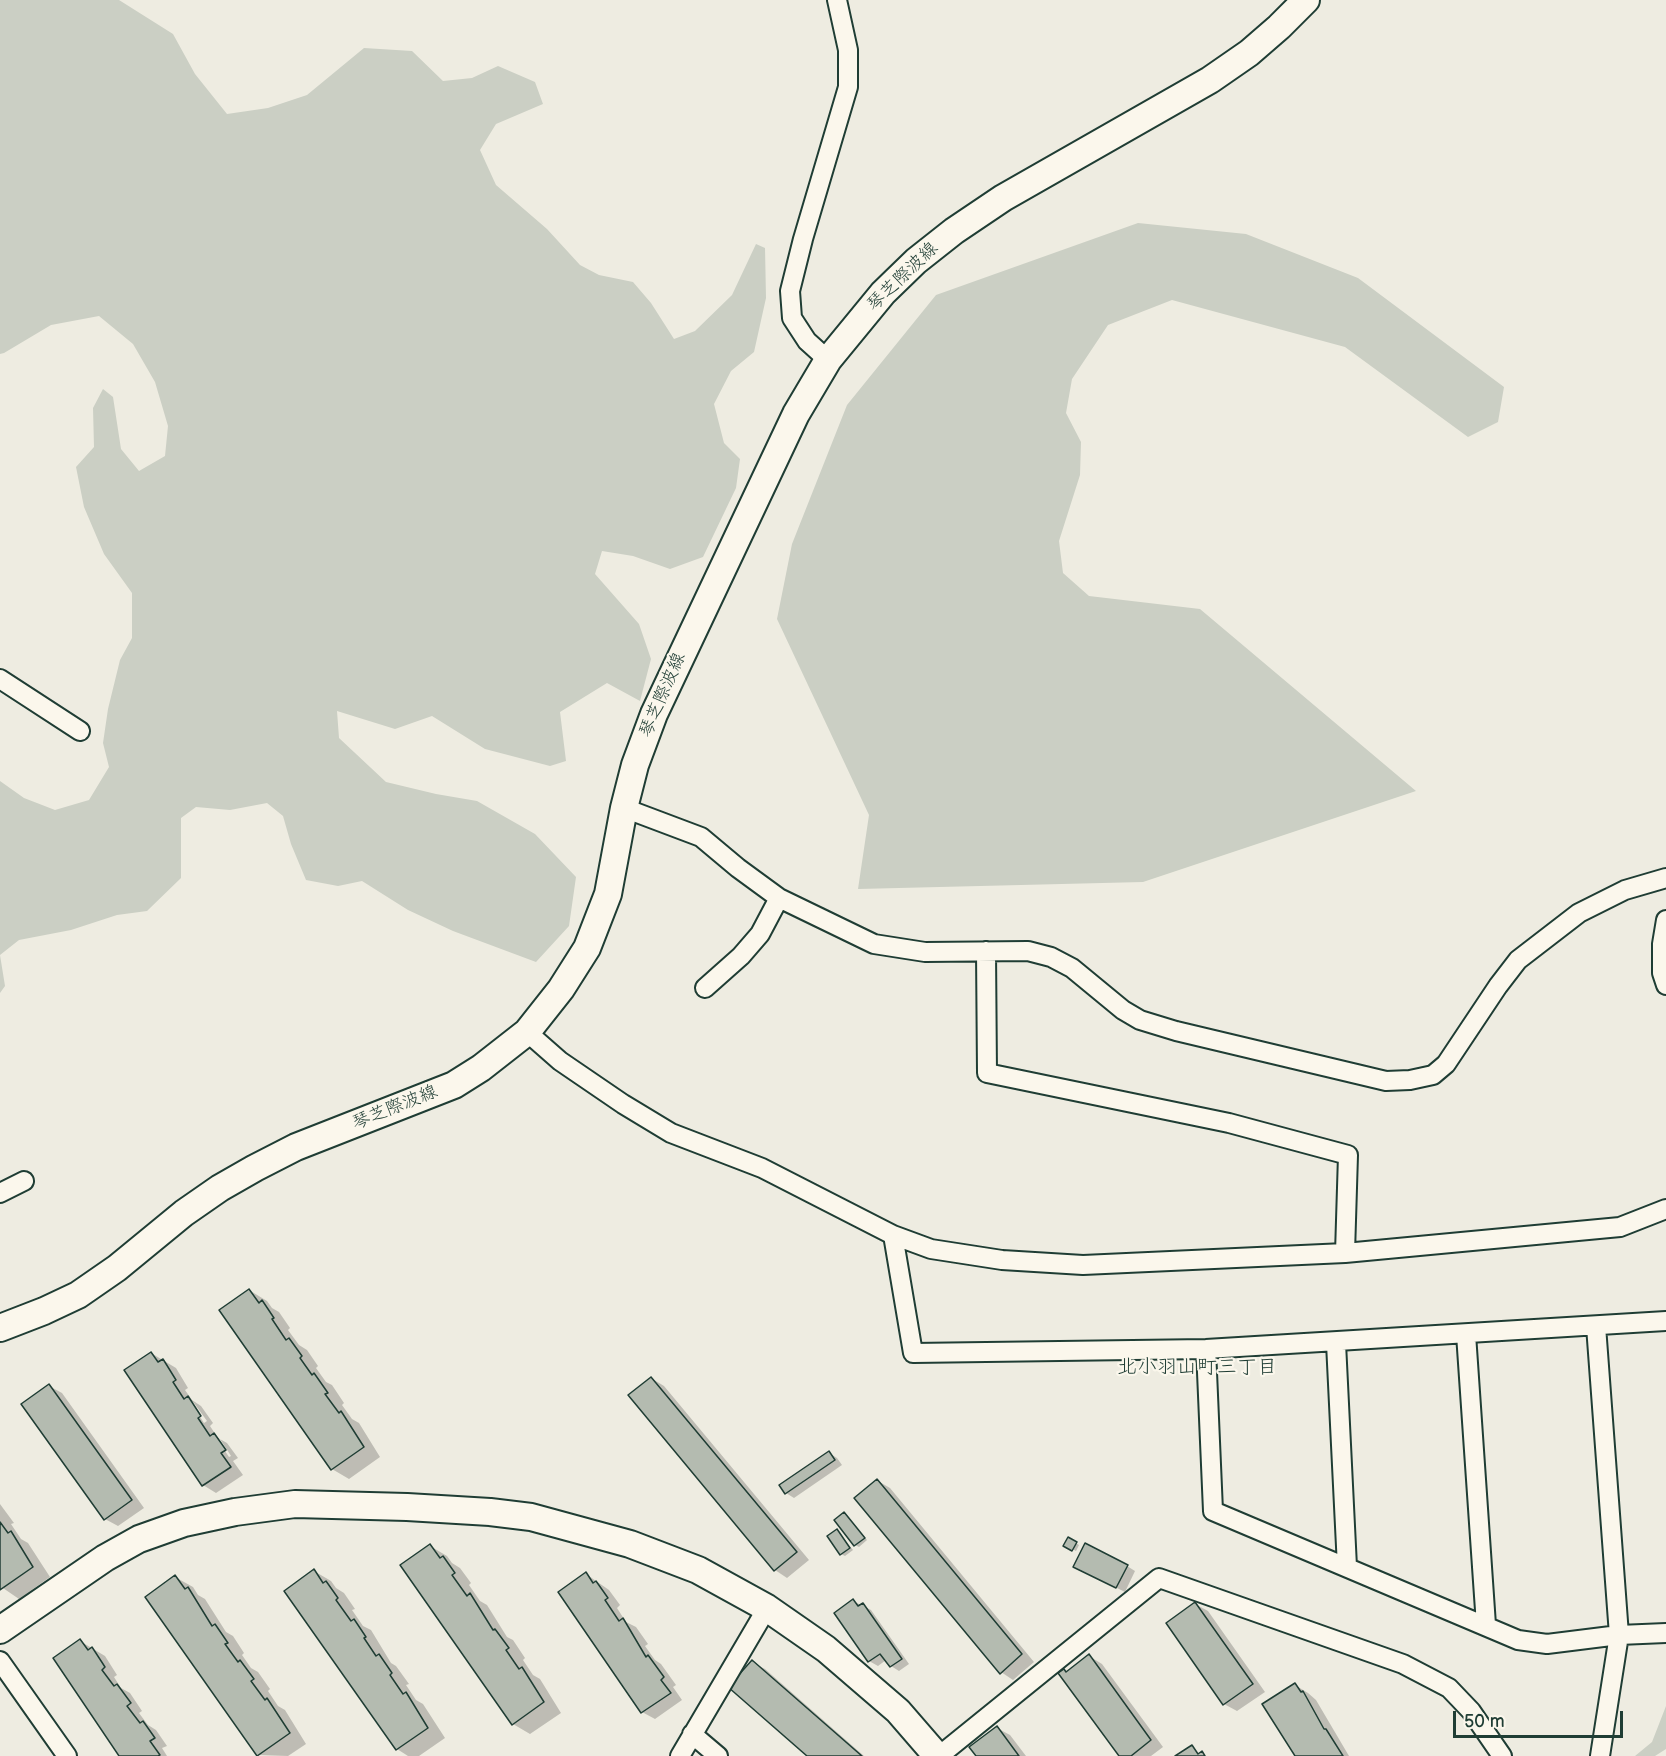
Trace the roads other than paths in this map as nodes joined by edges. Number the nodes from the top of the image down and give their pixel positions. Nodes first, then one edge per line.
1 (837, 0) edge
2 (1306, 0) edge
3 (828, 360) junction
4 (0, 680) edge
5 (80, 730) dead end
6 (624, 807) junction
7 (1666, 878) edge
8 (779, 898) junction
9 (1666, 920) edge
10 (986, 951) junction
11 (1666, 985) edge
12 (705, 988) dead end
13 (526, 1032) junction
14 (24, 1181) dead end
15 (0, 1193) edge
16 (1666, 1209) edge
17 (893, 1235) junction
18 (1345, 1253) junction
19 (1666, 1321) edge
20 (1596, 1326) junction
21 (0, 1328) edge
22 (1466, 1334) junction
23 (1336, 1343) junction
24 (1206, 1349) junction
25 (1347, 1567) junction
26 (767, 1608) junction
27 (1486, 1625) junction
28 (0, 1630) edge
29 (1666, 1633) edge
30 (1619, 1635) junction
31 (0, 1661) edge
32 (692, 1734) junction
33 (68, 1756) edge
34 (680, 1756) edge
35 (718, 1756) edge
36 (938, 1756) edge
37 (1502, 1756) edge
38 (1600, 1756) edge

1 - 3 street
2 - 3 main road, 琴芝際波線
3 - 6 main road, 琴芝際波線
4 - 5 street
6 - 8 street
6 - 13 main road, 琴芝際波線
7 - 10 street
8 - 10 street
8 - 12 street
9 - 11 street
10 - 18 street
13 - 17 street
13 - 21 main road, 琴芝際波線
14 - 15 street
16 - 18 street
17 - 18 street
17 - 24 street
19 - 20 street
20 - 22 street
20 - 30 street
22 - 23 street
22 - 27 street
23 - 24 street
23 - 25 street
24 - 25 street
25 - 27 street
26 - 28 main road
26 - 32 street
26 - 36 main road
27 - 30 street
29 - 30 street
30 - 38 street
31 - 33 street
32 - 34 street
32 - 35 street
36 - 37 street

